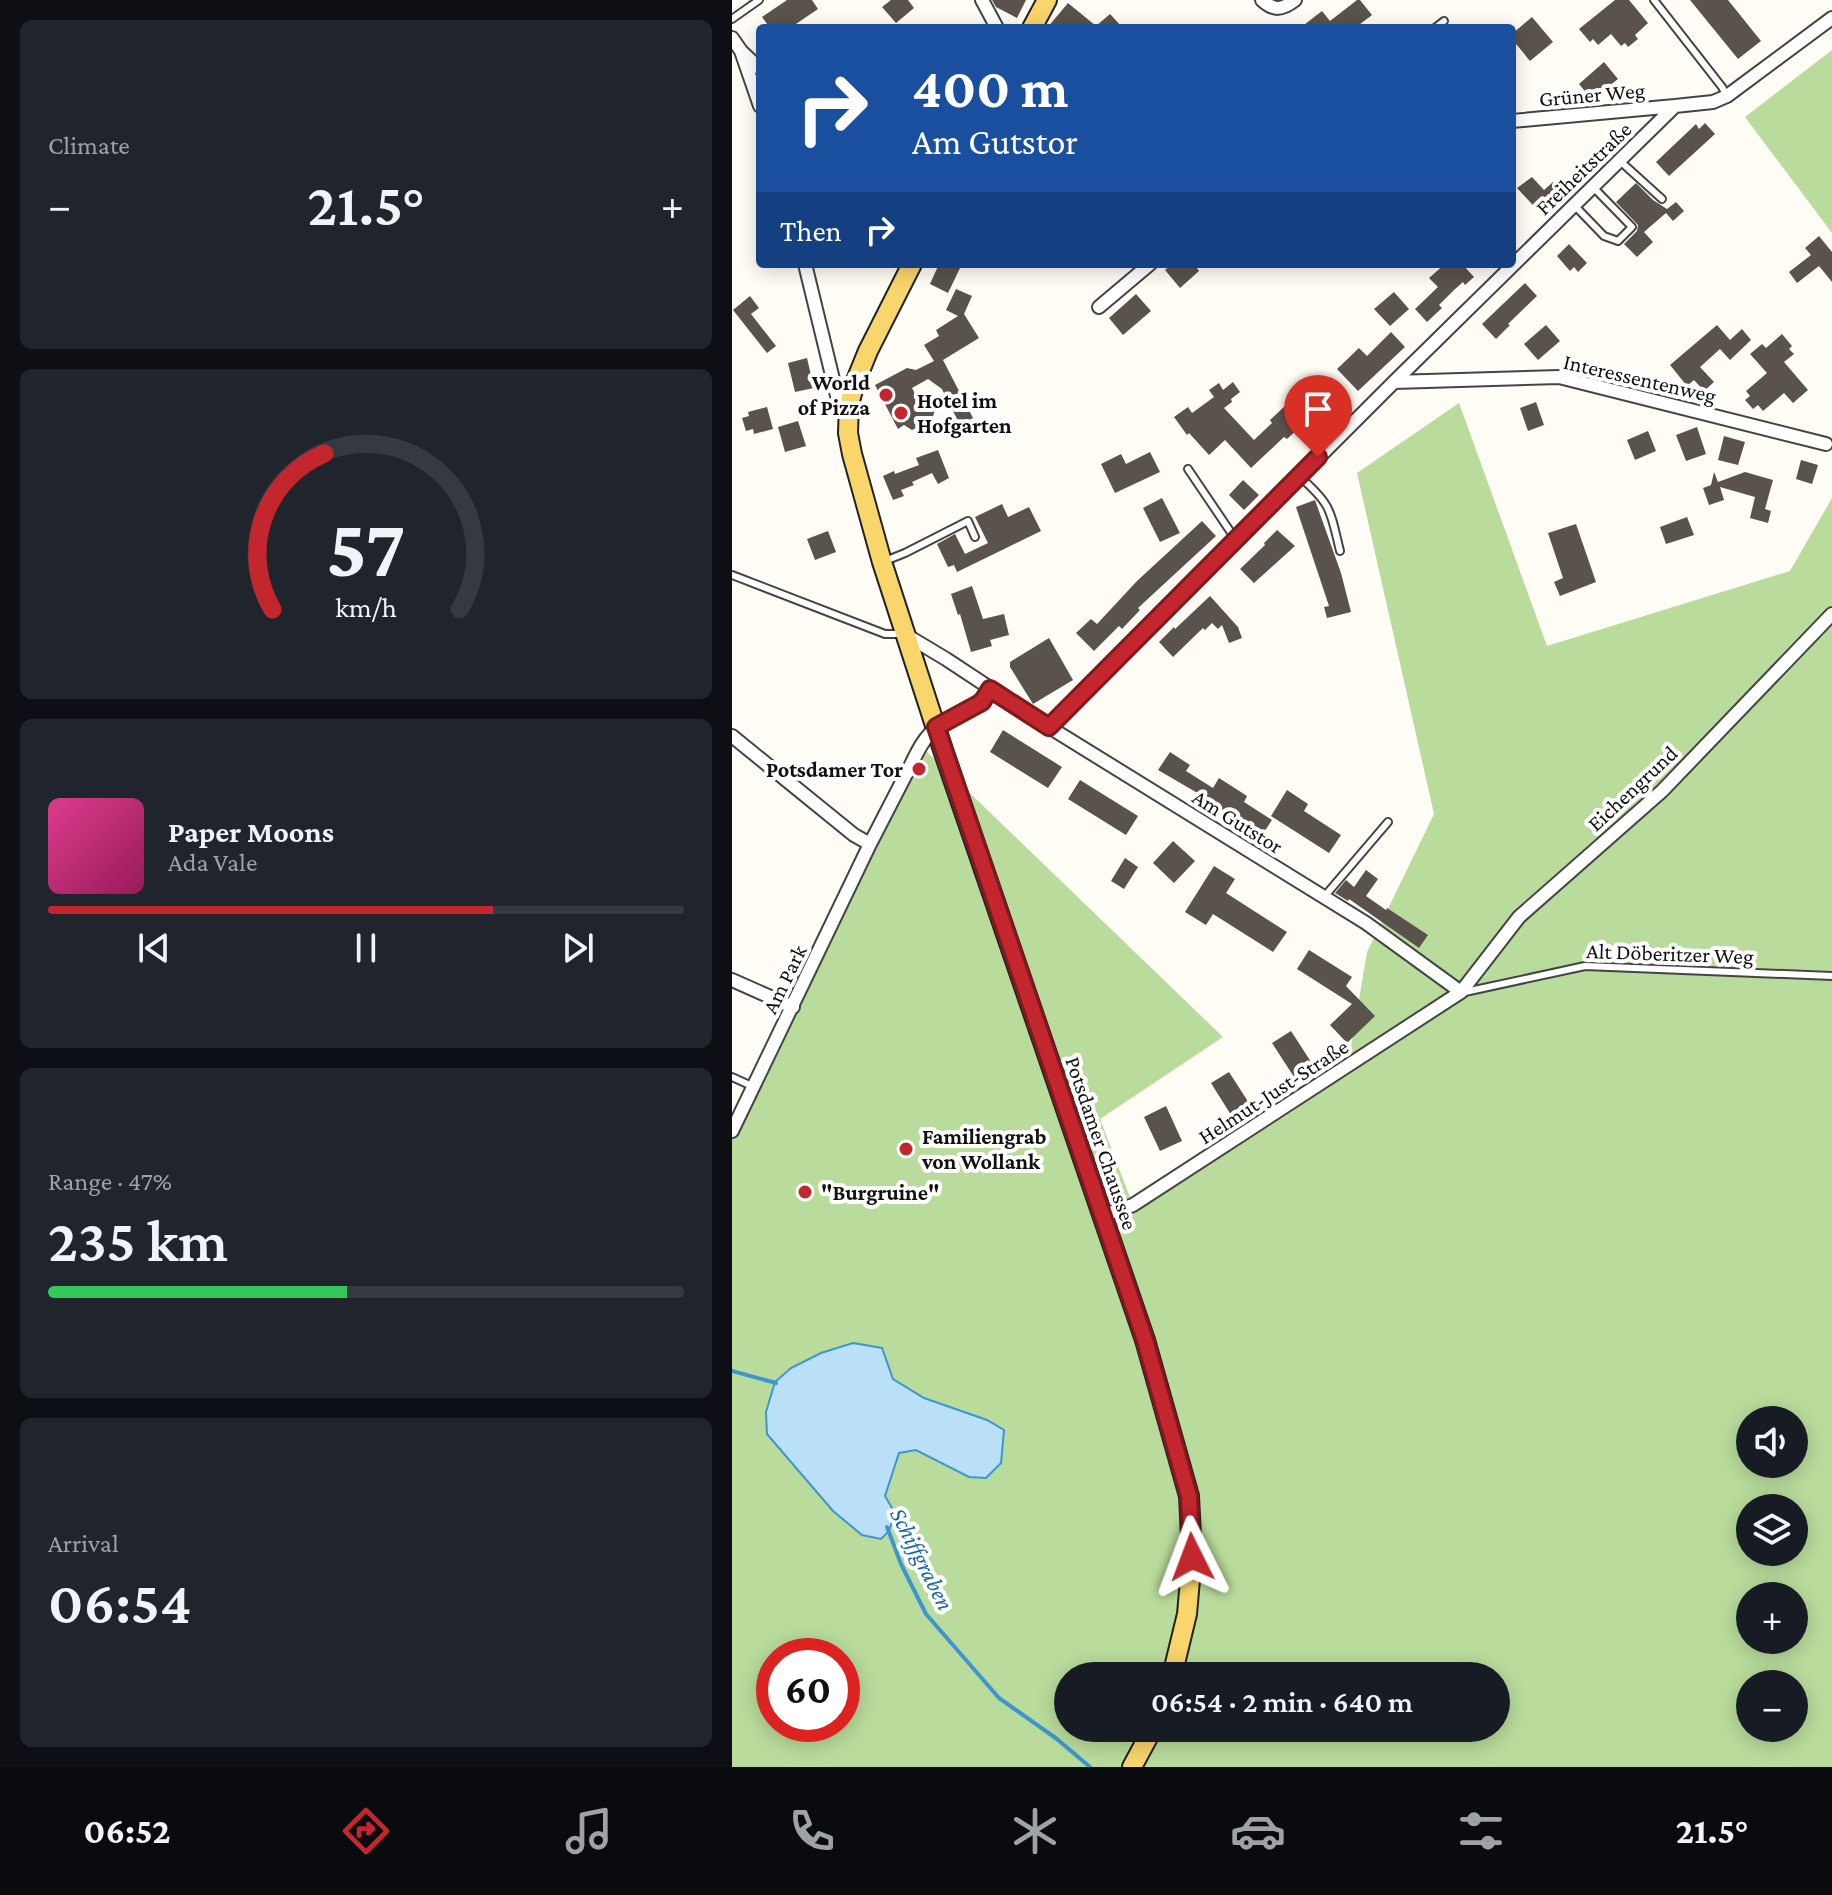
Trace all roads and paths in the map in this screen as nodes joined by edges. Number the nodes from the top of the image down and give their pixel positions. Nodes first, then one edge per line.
1 (759, 0) edge
2 (982, 0) edge
3 (1047, 0) edge
4 (1262, 0) edge
5 (1295, 0) edge
6 (1654, 0) edge
7 (1832, 18) edge
8 (732, 19) edge
9 (1444, 21) dead end
10 (995, 24) edge
11 (1034, 24) edge
12 (1440, 24) edge
13 (732, 38) edge
14 (741, 51) junction
15 (756, 65) edge
16 (756, 94) edge
17 (1727, 96) junction
18 (1675, 106) junction
19 (1516, 121) edge
20 (1620, 161) junction
21 (1593, 187) junction
22 (1662, 199) dead end
23 (1575, 205) junction
24 (1516, 263) edge
25 (806, 268) edge
26 (910, 268) edge
27 (1145, 268) edge
28 (1511, 268) edge
29 (1099, 307) dead end
30 (1394, 382) junction
31 (849, 404) junction
32 (1826, 444) dead end
33 (1188, 469) dead end
34 (1299, 476) junction
35 (975, 537) dead end
36 (1236, 540) junction
37 (1340, 551) dead end
38 (882, 562) junction
39 (732, 575) edge
40 (1832, 614) edge
41 (905, 634) junction
42 (990, 689) junction
43 (936, 727) junction
44 (1049, 727) junction
45 (732, 736) edge
46 (1388, 822) dead end
47 (870, 844) junction
48 (1324, 897) junction
49 (1832, 976) edge
50 (732, 980) edge
51 (1461, 992) junction
52 (793, 1007) junction
53 (732, 1077) edge
54 (754, 1087) junction
55 (732, 1131) edge
56 (1102, 1216) junction
57 (1175, 1662) edge
58 (1145, 1742) edge
59 (1132, 1767) edge

1 - 8 lane
2 - 10 street
3 - 11 main road
4 - 5 street
6 - 17 lane
7 - 17 street
9 - 12 lane
13 - 14 street
14 - 15 street
14 - 16 street
17 - 18 street
18 - 19 street, Grüner Weg
18 - 20 street, Freiheitstraße
20 - 21 street, Freiheitstraße
20 - 22 lane
21 - 23 street, Freiheitstraße
21 - 23 lane
23 - 24 street, Freiheitstraße
25 - 31 street
26 - 31 main road, Potsdamer Chaussee
27 - 29 street
28 - 30 street, Freiheitstraße
30 - 32 street, Interessentenweg
30 - 34 street, Freiheitstraße
31 - 38 main road, Potsdamer Chaussee
33 - 36 lane
34 - 36 street, Freiheitstraße
34 - 37 lane
35 - 38 lane
36 - 44 street, Freiheitstraße
38 - 41 main road, Potsdamer Chaussee
39 - 41 lane
40 - 51 street, Eichengrund
41 - 42 street, Am Gutstor
41 - 43 main road, Potsdamer Chaussee
42 - 43 street
42 - 44 street, Am Gutstor
43 - 47 street, Am Park
43 - 56 main road, Potsdamer Chaussee
44 - 48 street, Am Gutstor
45 - 47 street
46 - 48 lane
47 - 52 street, Am Park
48 - 51 street, Am Gutstor
49 - 51 lane, Alt Döberitzer Weg
50 - 52 street
51 - 56 street, Helmut-Just-Straße
52 - 54 street, Am Park
53 - 54 lane
54 - 55 street, Am Park
56 - 57 main road, Potsdamer Chaussee
58 - 59 main road

